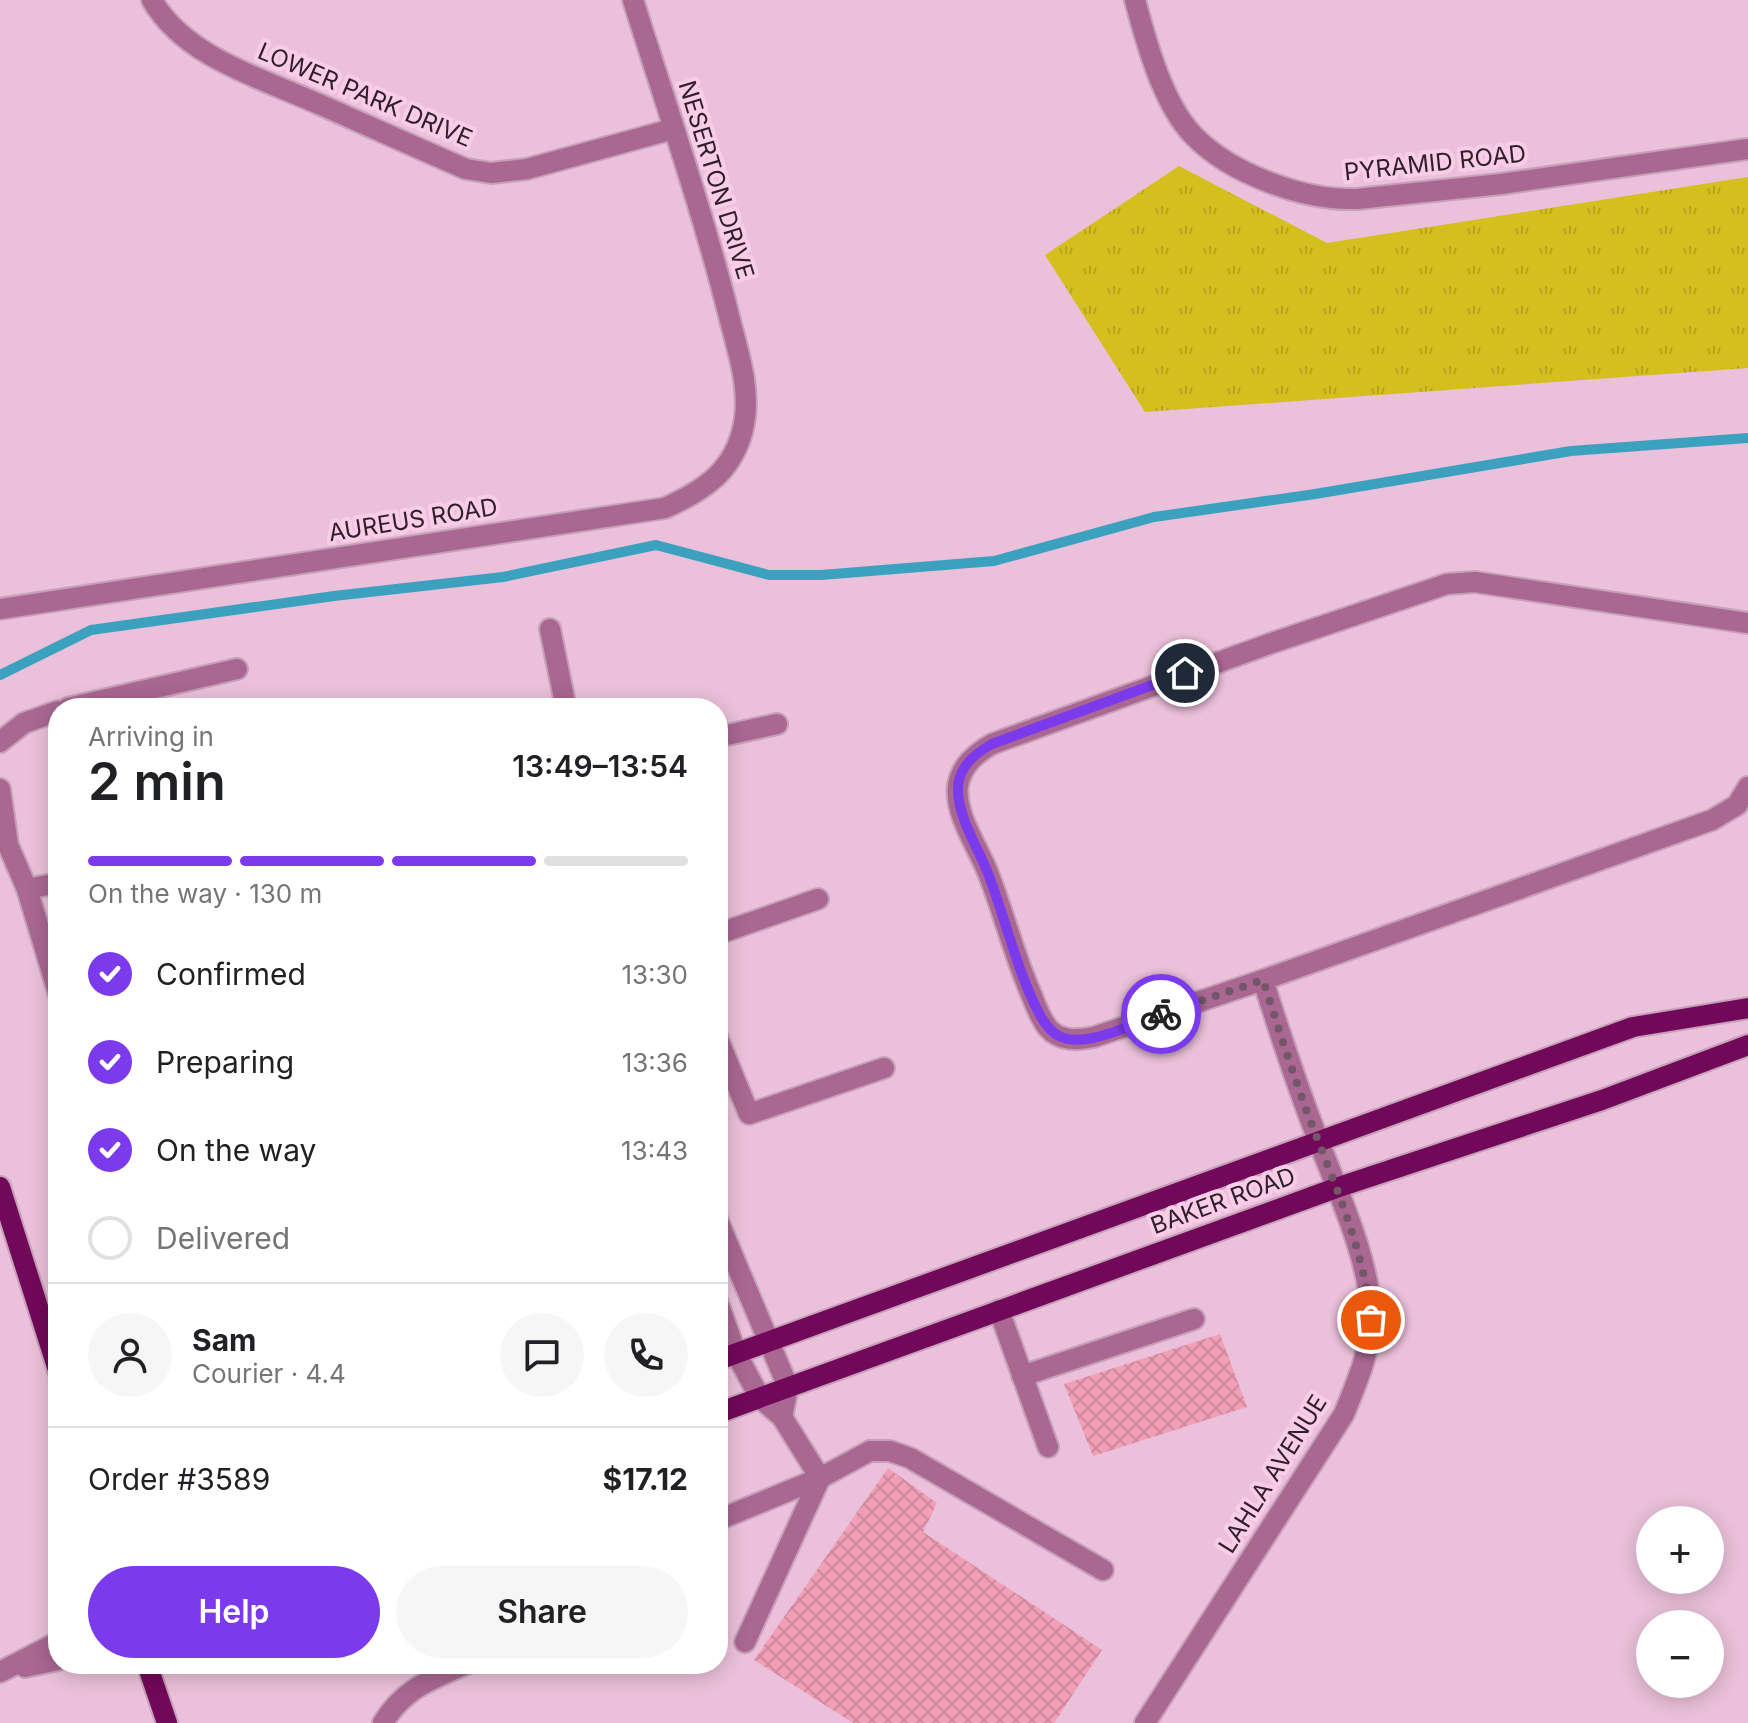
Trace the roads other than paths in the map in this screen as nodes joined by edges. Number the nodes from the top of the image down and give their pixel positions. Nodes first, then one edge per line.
1 (152, 0) edge
2 (633, 0) edge
3 (1135, 0) edge
4 (673, 129) junction
5 (1748, 149) edge
6 (744, 376) joint
7 (0, 609) edge
8 (1748, 623) edge
9 (550, 629) dead end
10 (237, 669) dead end
11 (111, 698) edge
12 (564, 698) edge
13 (48, 715) edge
14 (777, 724) dead end
15 (728, 735) edge
16 (0, 742) edge
17 (1748, 787) edge
18 (0, 789) edge
19 (48, 885) edge
20 (27, 889) junction
21 (818, 899) dead end
22 (728, 930) edge
23 (48, 959) edge
24 (1263, 980) junction
25 (1748, 1008) edge
26 (1748, 1045) edge
27 (728, 1063) edge
28 (884, 1068) dead end
29 (1318, 1140) junction
30 (0, 1187) edge
31 (1336, 1188) junction
32 (728, 1245) edge
33 (999, 1310) junction
34 (1194, 1319) dead end
35 (48, 1338) edge
36 (767, 1341) junction
37 (728, 1356) edge
38 (728, 1357) edge
39 (1022, 1376) junction
40 (788, 1387) junction
41 (760, 1398) junction
42 (728, 1409) edge
43 (782, 1417) junction
44 (1048, 1447) dead end
45 (820, 1478) junction
46 (728, 1516) edge
47 (1103, 1570) dead end
48 (745, 1642) dead end
49 (48, 1647) edge
50 (48, 1662) edge
51 (0, 1672) edge
52 (150, 1674) edge
53 (444, 1674) edge
54 (167, 1723) edge
55 (383, 1723) edge
56 (1145, 1723) edge

1 - 4 street, LOWER PARK DRIVE
2 - 4 street, NESERTON DRIVE
3 - 5 street, PYRAMID ROAD
4 - 6 street, NESERTON DRIVE
6 - 7 street, AUREUS ROAD
8 - 24 street
9 - 12 street
10 - 11 street
13 - 16 street
14 - 15 street
17 - 24 street
18 - 20 street
19 - 20 street
20 - 23 street
21 - 22 street
24 - 29 street, BAKER ROAD
25 - 29 main road, BAKER ROAD
26 - 31 main road, BAKER ROAD
27 - 28 street
29 - 31 street, LAHLA AVENUE
29 - 36 main road, BAKER ROAD
30 - 35 main road
31 - 33 main road, BAKER ROAD
31 - 56 street, LAHLA AVENUE
32 - 36 street
33 - 39 street
33 - 40 main road, BAKER ROAD
34 - 39 street
36 - 37 main road, BAKER ROAD
36 - 40 street
38 - 41 street
39 - 44 street
40 - 41 main road, BAKER ROAD
40 - 43 street
41 - 42 main road, BAKER ROAD
41 - 43 street
43 - 45 street
45 - 46 street
45 - 47 street
45 - 48 street
49 - 51 street
50 - 51 street
52 - 54 main road
53 - 55 street

